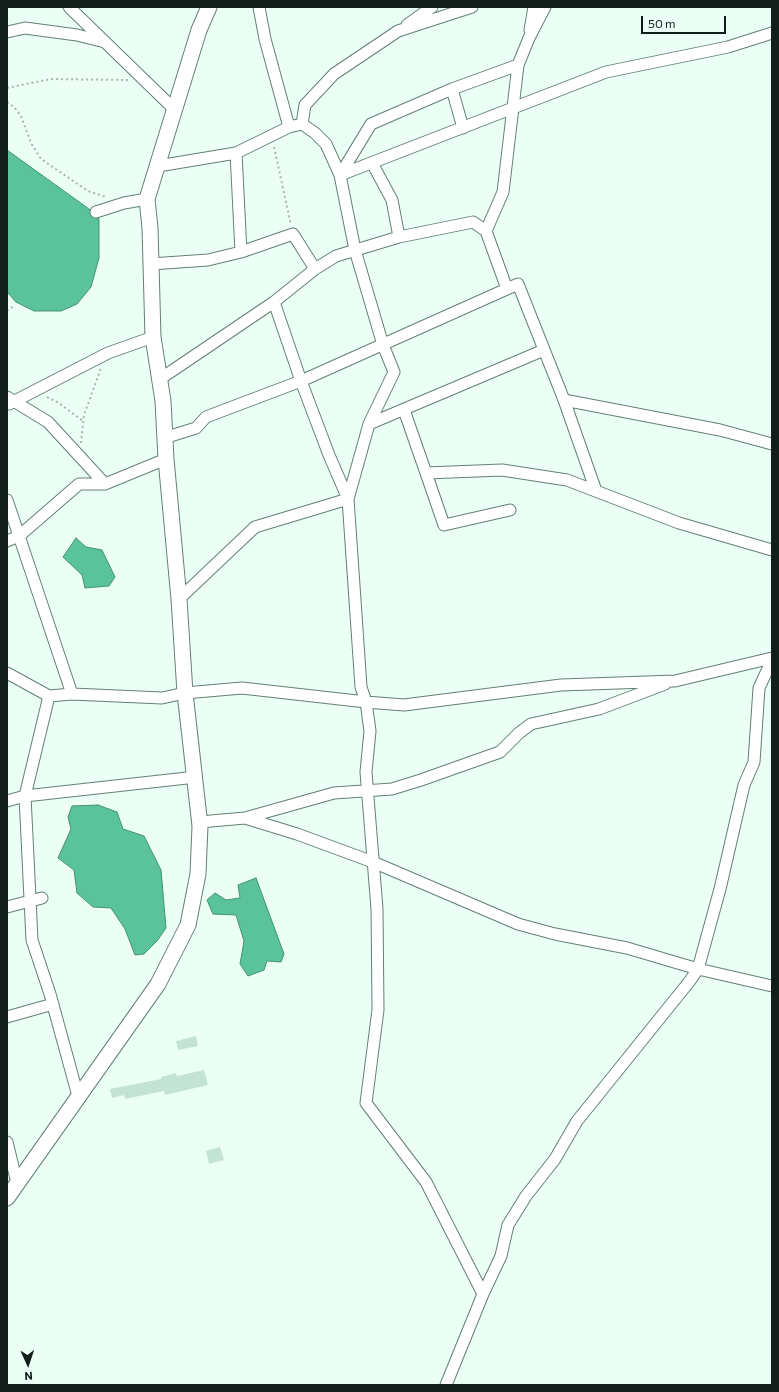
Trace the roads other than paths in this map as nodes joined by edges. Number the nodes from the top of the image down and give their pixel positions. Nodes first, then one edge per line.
1 (70, 7) edge
2 (209, 7) edge
3 (259, 7) edge
4 (432, 7) edge
5 (472, 7) edge
6 (534, 7) edge
7 (545, 7) edge
8 (398, 31) junction
9 (7, 32) edge
10 (772, 33) edge
11 (529, 38) junction
12 (105, 42) junction
13 (518, 65) junction
14 (452, 89) junction
15 (513, 108) junction
16 (174, 109) junction
17 (302, 124) junction
18 (289, 127) junction
19 (463, 128) junction
20 (236, 153) junction
21 (372, 163) junction
22 (158, 166) junction
23 (340, 175) junction
24 (147, 199) junction
25 (96, 212) dead end
26 (486, 231) junction
27 (399, 237) junction
28 (355, 250) junction
29 (241, 252) junction
30 (151, 264) junction
31 (315, 269) junction
32 (507, 289) junction
33 (274, 302) junction
34 (153, 337) junction
35 (383, 345) junction
36 (544, 350) junction
37 (160, 379) junction
38 (301, 381) junction
39 (564, 400) junction
40 (9, 401) edge
41 (404, 410) junction
42 (369, 424) junction
43 (164, 438) junction
44 (772, 444) edge
45 (166, 459) junction
46 (426, 473) junction
47 (105, 484) junction
48 (596, 491) junction
49 (348, 499) junction
50 (7, 500) edge
51 (510, 510) dead end
52 (19, 536) junction
53 (7, 541) edge
54 (772, 550) edge
55 (179, 599) junction
56 (772, 659) edge
57 (7, 673) edge
58 (675, 681) junction
59 (185, 693) junction
60 (72, 694) junction
61 (49, 696) junction
62 (366, 702) junction
63 (196, 777) junction
64 (368, 792) junction
65 (25, 796) junction
66 (7, 801) edge
67 (245, 818) junction
68 (200, 822) junction
69 (373, 862) junction
70 (42, 898) dead end
71 (30, 901) junction
72 (7, 907) edge
73 (698, 969) junction
74 (772, 986) edge
75 (53, 1004) junction
76 (7, 1017) edge
77 (78, 1096) junction
78 (7, 1142) edge
79 (17, 1183) junction
80 (7, 1198) edge
81 (483, 1294) junction
82 (446, 1385) edge

1 - 12 street
2 - 16 street
3 - 18 street
4 - 8 street
5 - 8 street
6 - 11 street
7 - 11 street
8 - 17 street
9 - 12 street
10 - 15 street
11 - 13 street
12 - 16 street
13 - 14 street
13 - 15 street
14 - 19 street
14 - 23 street
15 - 19 street
15 - 26 street
16 - 22 street
17 - 18 street
17 - 23 street
18 - 20 street
19 - 21 street
20 - 22 street
20 - 29 street
21 - 23 street
21 - 27 street
22 - 24 street
23 - 28 street
24 - 25 street
24 - 30 street
26 - 27 street
26 - 32 street
27 - 28 street
28 - 31 street
28 - 35 street
29 - 30 street
29 - 31 street
30 - 34 street
31 - 33 street
32 - 35 street
32 - 36 street
33 - 37 street
33 - 38 street
34 - 37 street
34 - 40 street
35 - 38 street
35 - 42 street
36 - 39 street
36 - 41 street
37 - 43 street
38 - 43 street
38 - 49 street
39 - 44 street
39 - 48 street
40 - 47 street
41 - 42 street
41 - 46 street
42 - 49 street
43 - 45 street
45 - 47 street
45 - 55 street
46 - 48 street
46 - 51 street
47 - 52 street
48 - 54 street
49 - 55 street
49 - 62 street
50 - 52 street
52 - 53 street
52 - 60 street
55 - 59 street
56 - 58 street
56 - 73 street
57 - 61 street
58 - 62 street
58 - 64 street
59 - 60 street
59 - 62 street
59 - 63 street
60 - 61 street
61 - 65 street
62 - 64 street
63 - 65 street
63 - 68 street
64 - 67 street
64 - 69 street
65 - 66 street
65 - 71 street
67 - 68 street
67 - 69 street
68 - 77 street
69 - 73 street
69 - 81 street
70 - 71 street
71 - 72 street
71 - 75 street
73 - 74 street
73 - 81 street
75 - 76 street
75 - 77 street
77 - 79 street
78 - 79 street
79 - 80 street
81 - 82 street

